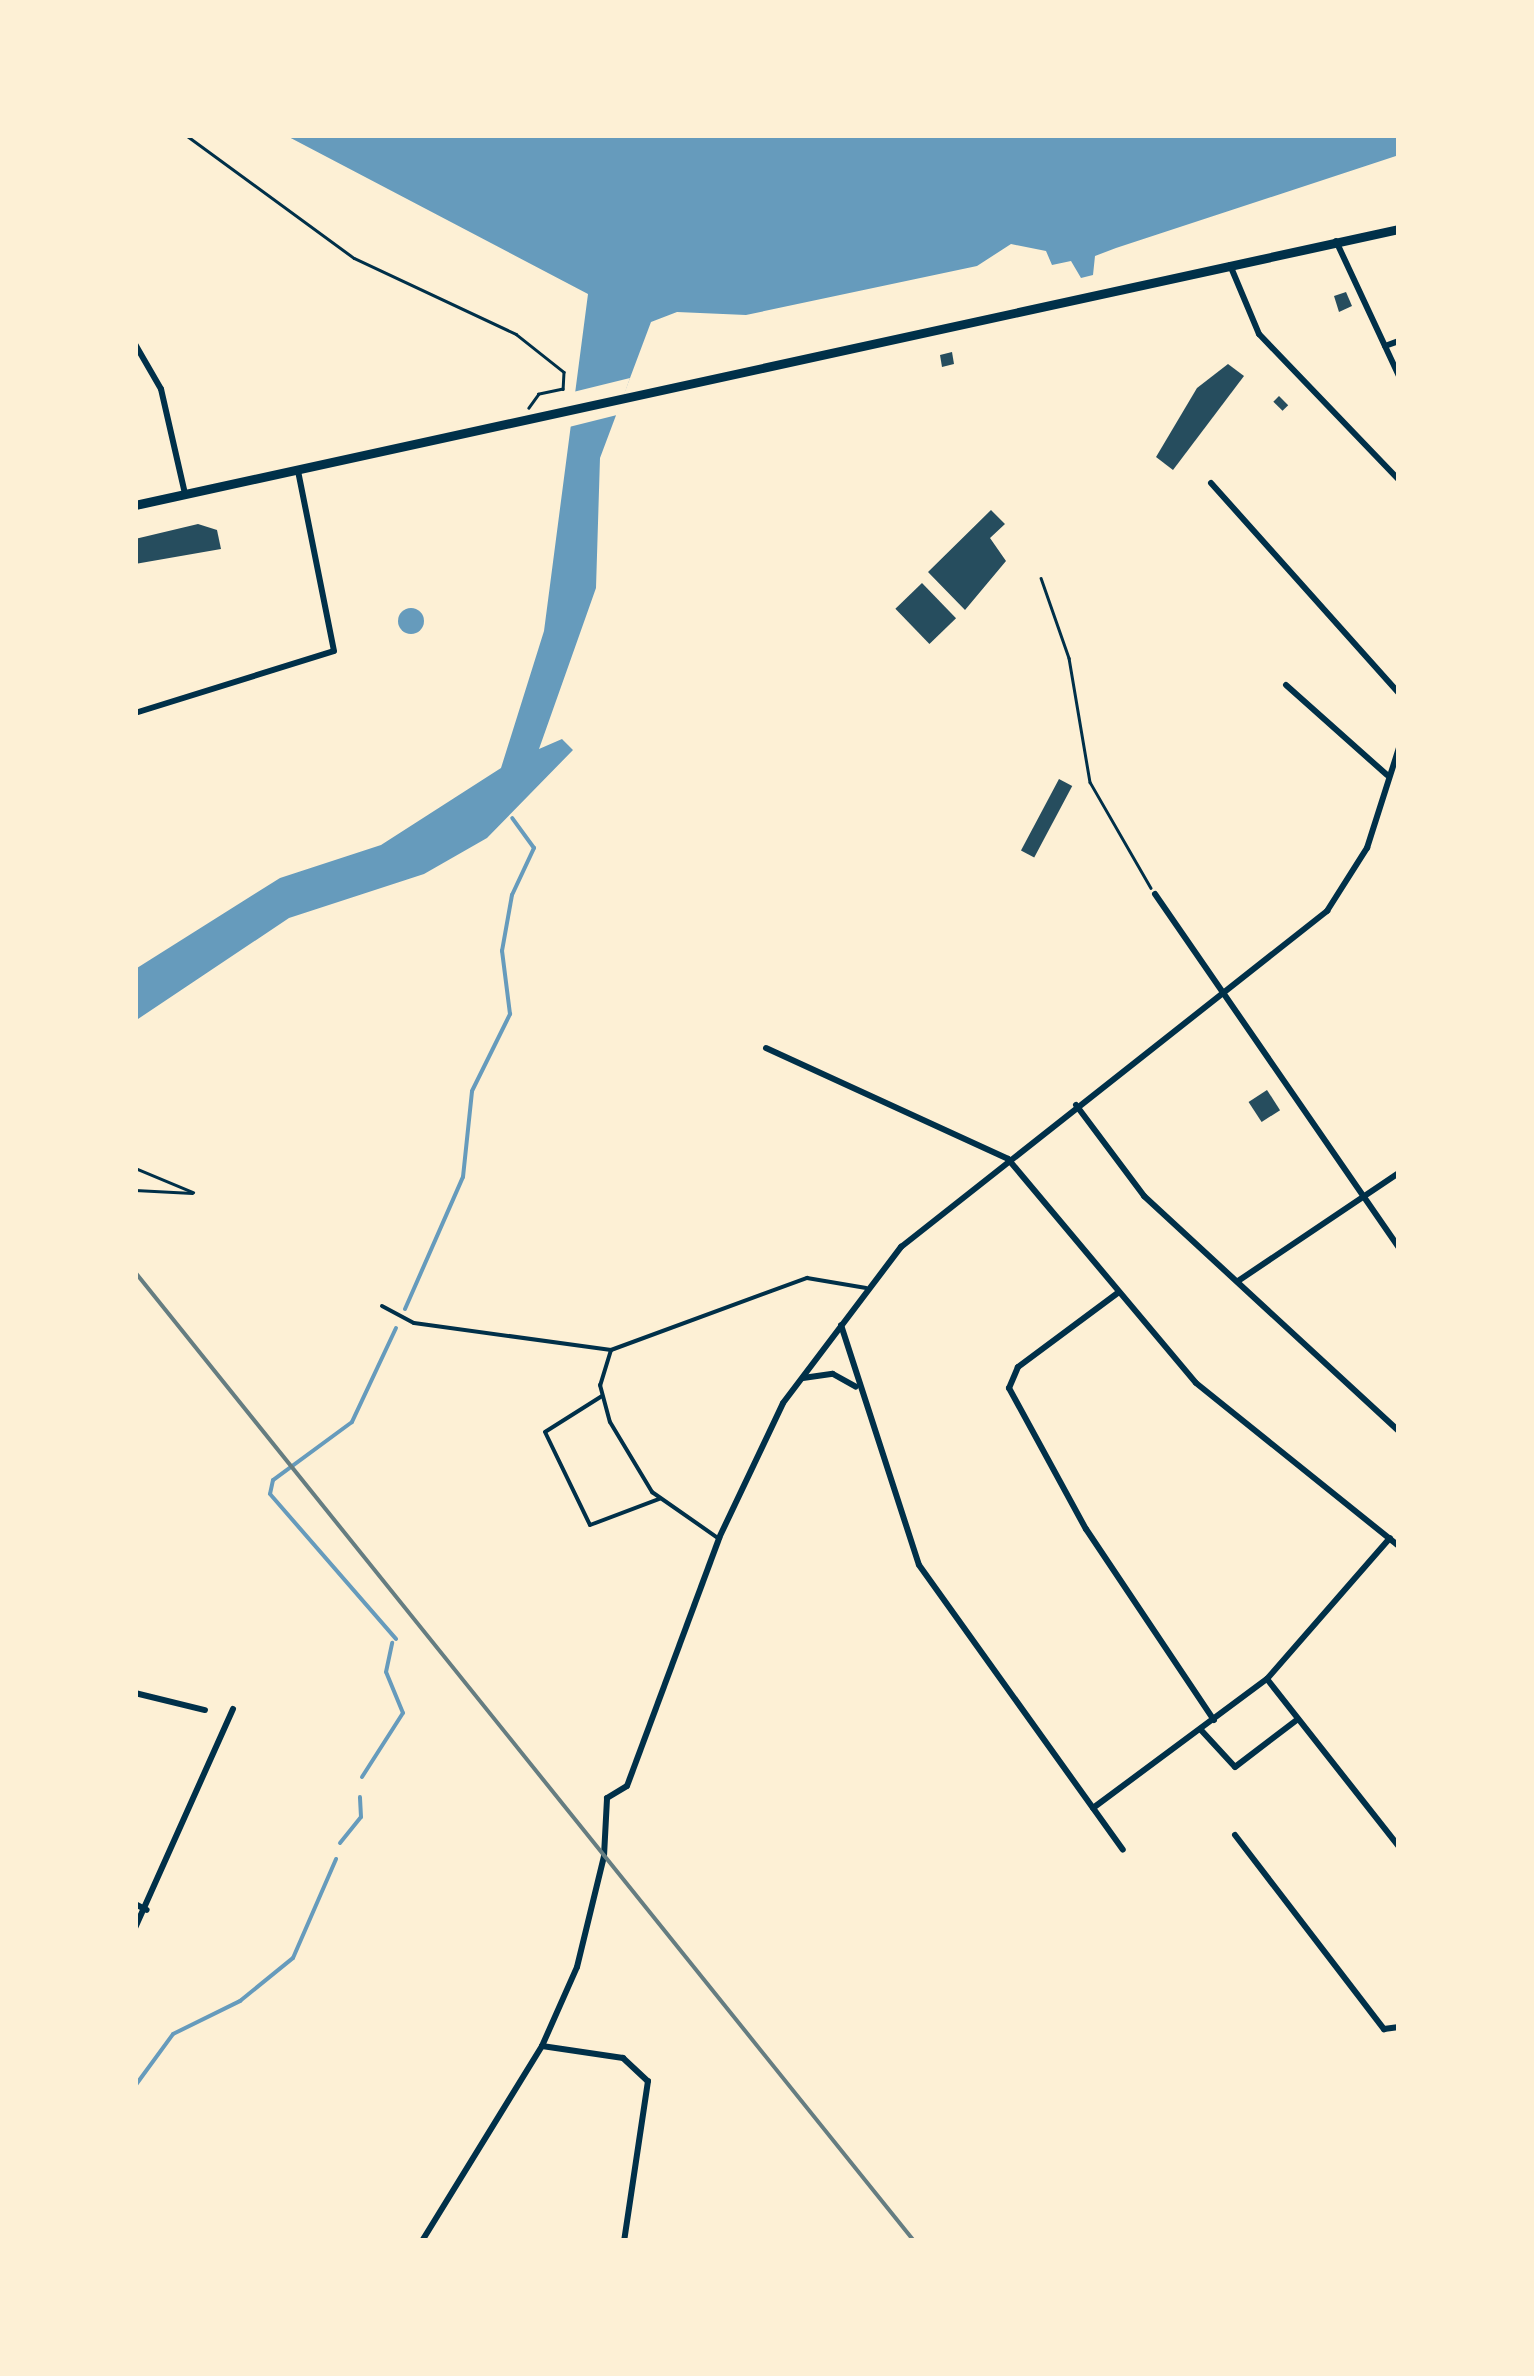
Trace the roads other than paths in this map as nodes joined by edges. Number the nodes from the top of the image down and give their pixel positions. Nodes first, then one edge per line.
1 (1399, 229) edge
2 (1336, 241) junction
3 (1230, 265) junction
4 (1399, 341) edge
5 (135, 344) edge
6 (1385, 346) junction
7 (1399, 376) edge
8 (298, 470) junction
9 (1399, 480) edge
10 (1210, 483) dead end
11 (185, 494) junction
12 (135, 504) edge
13 (1286, 685) dead end
14 (1399, 692) edge
15 (135, 713) edge
16 (1399, 748) edge
17 (1387, 776) junction
18 (1155, 894) road end
19 (1218, 994) junction
20 (766, 1048) dead end
21 (1076, 1104) junction
22 (1008, 1159) junction
23 (1399, 1173) edge
24 (1359, 1200) junction
25 (1399, 1248) edge
26 (1238, 1281) junction
27 (866, 1288) junction
28 (1119, 1292) junction
29 (382, 1306) dead end
30 (840, 1324) junction
31 (611, 1350) junction
32 (798, 1382) junction
33 (857, 1388) junction
34 (602, 1396) junction
35 (1399, 1431) edge
36 (659, 1499) junction
37 (719, 1538) junction
38 (1390, 1538) junction
39 (1399, 1546) edge
40 (1267, 1679) junction
41 (135, 1693) edge
42 (233, 1709) dead end
43 (205, 1710) dead end
44 (1298, 1719) junction
45 (1214, 1720) junction
46 (1201, 1730) junction
47 (1093, 1809) junction
48 (1235, 1835) dead end
49 (1399, 1847) edge
50 (1123, 1850) dead end
51 (135, 1904) edge
52 (148, 1910) junction
53 (135, 1928) edge
54 (1399, 2027) edge
55 (542, 2046) junction
56 (422, 2241) edge
57 (624, 2241) edge

1 - 2 main road
2 - 3 main road
2 - 6 street
3 - 8 main road
3 - 9 street
4 - 6 street
5 - 11 street
6 - 7 street
8 - 11 main road
8 - 15 street
10 - 14 street
11 - 12 main road
13 - 17 street
16 - 17 street
17 - 19 street
18 - 19 street
19 - 21 street
19 - 24 street
20 - 22 street
21 - 22 street
21 - 26 street
22 - 27 street
22 - 28 street
23 - 24 street
24 - 25 street
24 - 26 street
26 - 35 street
27 - 30 street
27 - 31 lane
28 - 38 street
28 - 45 street
29 - 31 lane
30 - 32 street
30 - 33 street
31 - 34 lane
32 - 33 street
32 - 37 street
33 - 47 street
34 - 36 lane
34 - 36 lane
36 - 37 lane
37 - 55 street
38 - 39 street
38 - 40 street
40 - 44 street
40 - 45 street
41 - 43 street
42 - 52 street
44 - 46 street
44 - 49 street
45 - 46 street
46 - 47 street
47 - 50 street
48 - 54 street
51 - 52 street
52 - 53 street
55 - 56 street
55 - 57 street

